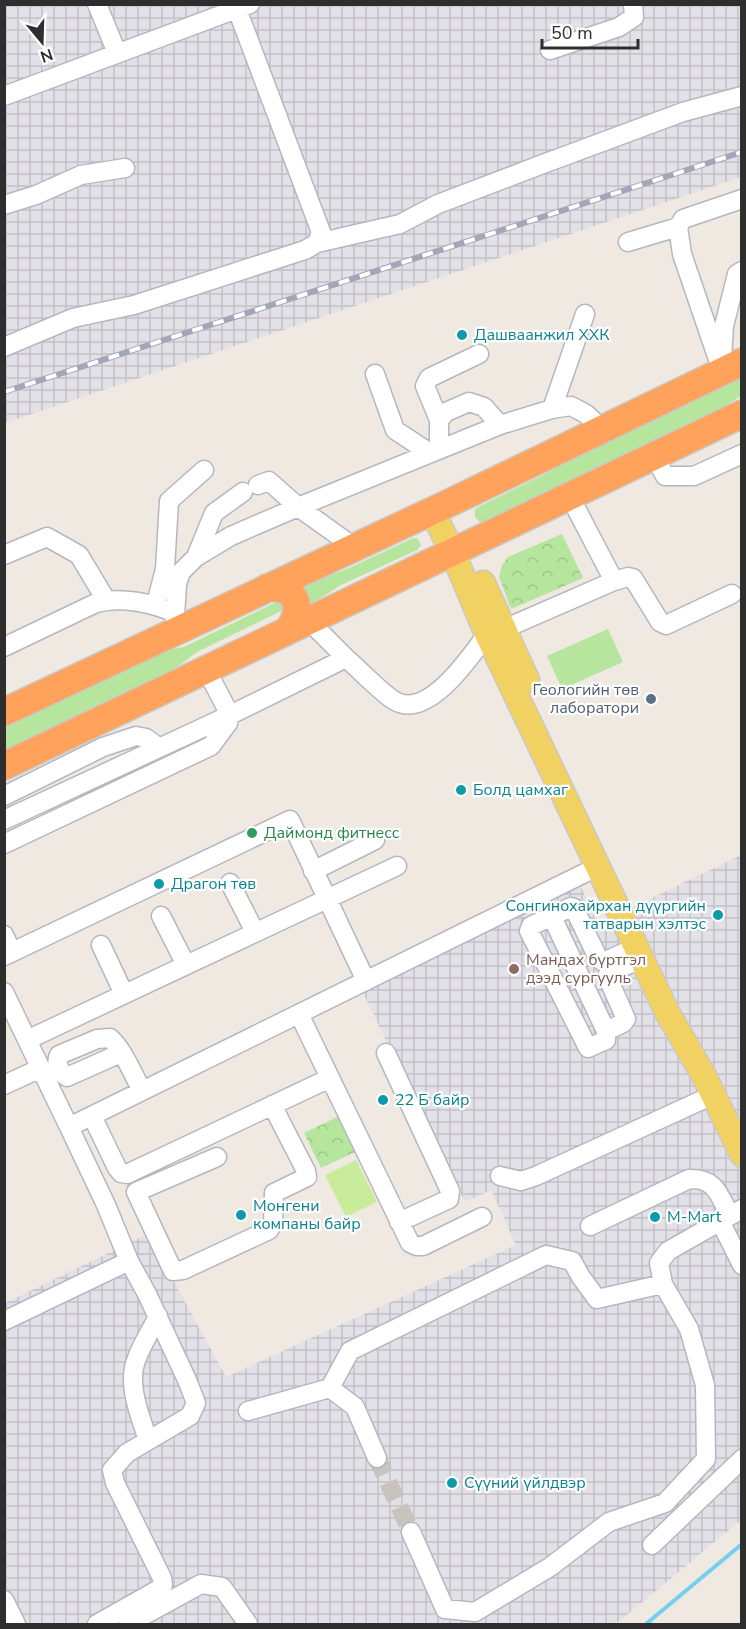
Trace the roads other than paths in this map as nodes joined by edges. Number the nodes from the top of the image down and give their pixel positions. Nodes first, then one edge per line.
1 (97, 4) edge
2 (633, 4) edge
3 (243, 7) edge
4 (550, 50) dead end
5 (117, 53) junction
6 (4, 96) edge
7 (741, 96) edge
8 (125, 168) dead end
9 (741, 199) edge
10 (4, 205) edge
11 (678, 227) junction
12 (628, 242) dead end
13 (317, 243) junction
14 (741, 272) edge
15 (585, 314) dead end
16 (4, 347) edge
17 (479, 354) dead end
18 (732, 367) edge
19 (375, 374) dead end
20 (552, 409) junction
21 (741, 414) edge
22 (439, 420) junction
23 (500, 425) junction
24 (601, 428) junction
25 (434, 452) junction
26 (741, 454) edge
27 (654, 455) junction
28 (204, 470) dead end
29 (569, 495) junction
30 (298, 507) junction
31 (438, 508) junction
32 (354, 547) junction
33 (458, 548) junction
34 (4, 555) edge
35 (196, 556) junction
36 (614, 581) junction
37 (267, 588) junction
38 (732, 594) dead end
39 (106, 600) junction
40 (156, 604) junction
41 (174, 622) junction
42 (298, 624) junction
43 (496, 632) junction
44 (4, 647) edge
45 (346, 658) junction
46 (206, 669) junction
47 (4, 712) edge
48 (230, 715) junction
49 (116, 743) junction
50 (159, 748) junction
51 (125, 764) junction
52 (4, 766) edge
53 (4, 796) edge
54 (8, 819) edge
55 (22, 834) junction
56 (375, 840) dead end
57 (4, 844) edge
58 (397, 866) dead end
59 (599, 866) junction
60 (313, 871) junction
61 (230, 883) dead end
62 (327, 898) junction
63 (161, 916) dead end
64 (552, 917) junction
65 (255, 932) junction
66 (4, 935) edge
67 (101, 945) dead end
68 (639, 952) junction
69 (8, 954) edge
70 (186, 965) junction
71 (366, 981) junction
72 (4, 992) edge
73 (124, 994) junction
74 (299, 1014) junction
75 (606, 1031) junction
76 (27, 1040) junction
77 (121, 1053) dead end
78 (386, 1053) dead end
79 (41, 1068) junction
80 (330, 1078) junction
81 (4, 1085) edge
82 (709, 1085) junction
83 (142, 1091) junction
84 (272, 1105) junction
85 (92, 1116) junction
86 (69, 1127) junction
87 (741, 1154) edge
88 (217, 1157) dead end
89 (500, 1176) dead end
90 (136, 1192) junction
91 (106, 1205) junction
92 (730, 1215) edge
93 (482, 1217) dead end
94 (399, 1222) junction
95 (590, 1226) dead end
96 (129, 1261) junction
97 (741, 1265) edge
98 (663, 1284) junction
99 (158, 1316) junction
100 (4, 1321) edge
101 (330, 1388) junction
102 (248, 1411) dead end
103 (148, 1440) junction
104 (377, 1458) tunnel mouth
105 (741, 1459) edge
106 (411, 1532) tunnel mouth
107 (652, 1545) dead end
108 (4, 1600) edge
109 (16, 1624) edge
110 (97, 1624) edge
111 (128, 1624) edge
112 (248, 1624) edge

1 - 5 street
2 - 4 street
3 - 5 street
3 - 13 street
5 - 6 street
7 - 13 street
8 - 10 street
9 - 11 street
11 - 12 street
11 - 18 street
13 - 16 street
14 - 18 street
15 - 20 street
17 - 22 street
18 - 24 highway
19 - 25 street
20 - 23 street
20 - 24 street
21 - 27 highway
22 - 23 street
22 - 25 street
23 - 25 street
24 - 31 highway
25 - 30 street
26 - 27 street
27 - 29 highway
28 - 40 street
29 - 33 highway
29 - 36 street
30 - 32 street
30 - 35 street
30 - 35 street
31 - 32 highway
31 - 33 main road
32 - 37 highway
33 - 42 highway
33 - 43 main road
34 - 39 street
35 - 41 street
36 - 38 street
36 - 43 street
37 - 41 highway
37 - 42 highway
39 - 40 street
39 - 44 street
40 - 41 street
41 - 47 highway
42 - 45 street
42 - 46 highway
43 - 45 street
43 - 59 main road
43 - 82 main road
45 - 48 street
46 - 48 street
46 - 52 highway
48 - 50 street
48 - 55 street
49 - 50 street
49 - 51 street
49 - 53 street
50 - 51 street
51 - 54 street
54 - 55 street
55 - 57 street
56 - 60 street
58 - 62 street
59 - 68 main road
59 - 71 street
60 - 62 street
60 - 69 street
61 - 65 street
62 - 65 street
62 - 71 street
63 - 70 street
64 - 68 street
64 - 75 street
64 - 75 street
65 - 70 street
66 - 69 street
67 - 73 street
68 - 75 street
68 - 82 main road
70 - 73 street
71 - 74 street
72 - 76 street
73 - 76 street
74 - 80 street
74 - 83 street
76 - 79 street
77 - 83 street
78 - 94 street
79 - 81 street
79 - 86 street
80 - 84 street
80 - 94 street
82 - 87 main road
82 - 89 street
83 - 85 street
84 - 85 street
84 - 90 street
85 - 86 street
86 - 91 street
88 - 90 street
90 - 91 street
91 - 96 street
92 - 95 street
92 - 97 street
92 - 98 street
93 - 94 street
96 - 99 street
96 - 100 street
98 - 101 street
98 - 106 street
99 - 103 street
99 - 103 street
101 - 102 street
101 - 104 street
103 - 110 street
105 - 107 street
108 - 109 street
111 - 112 street

